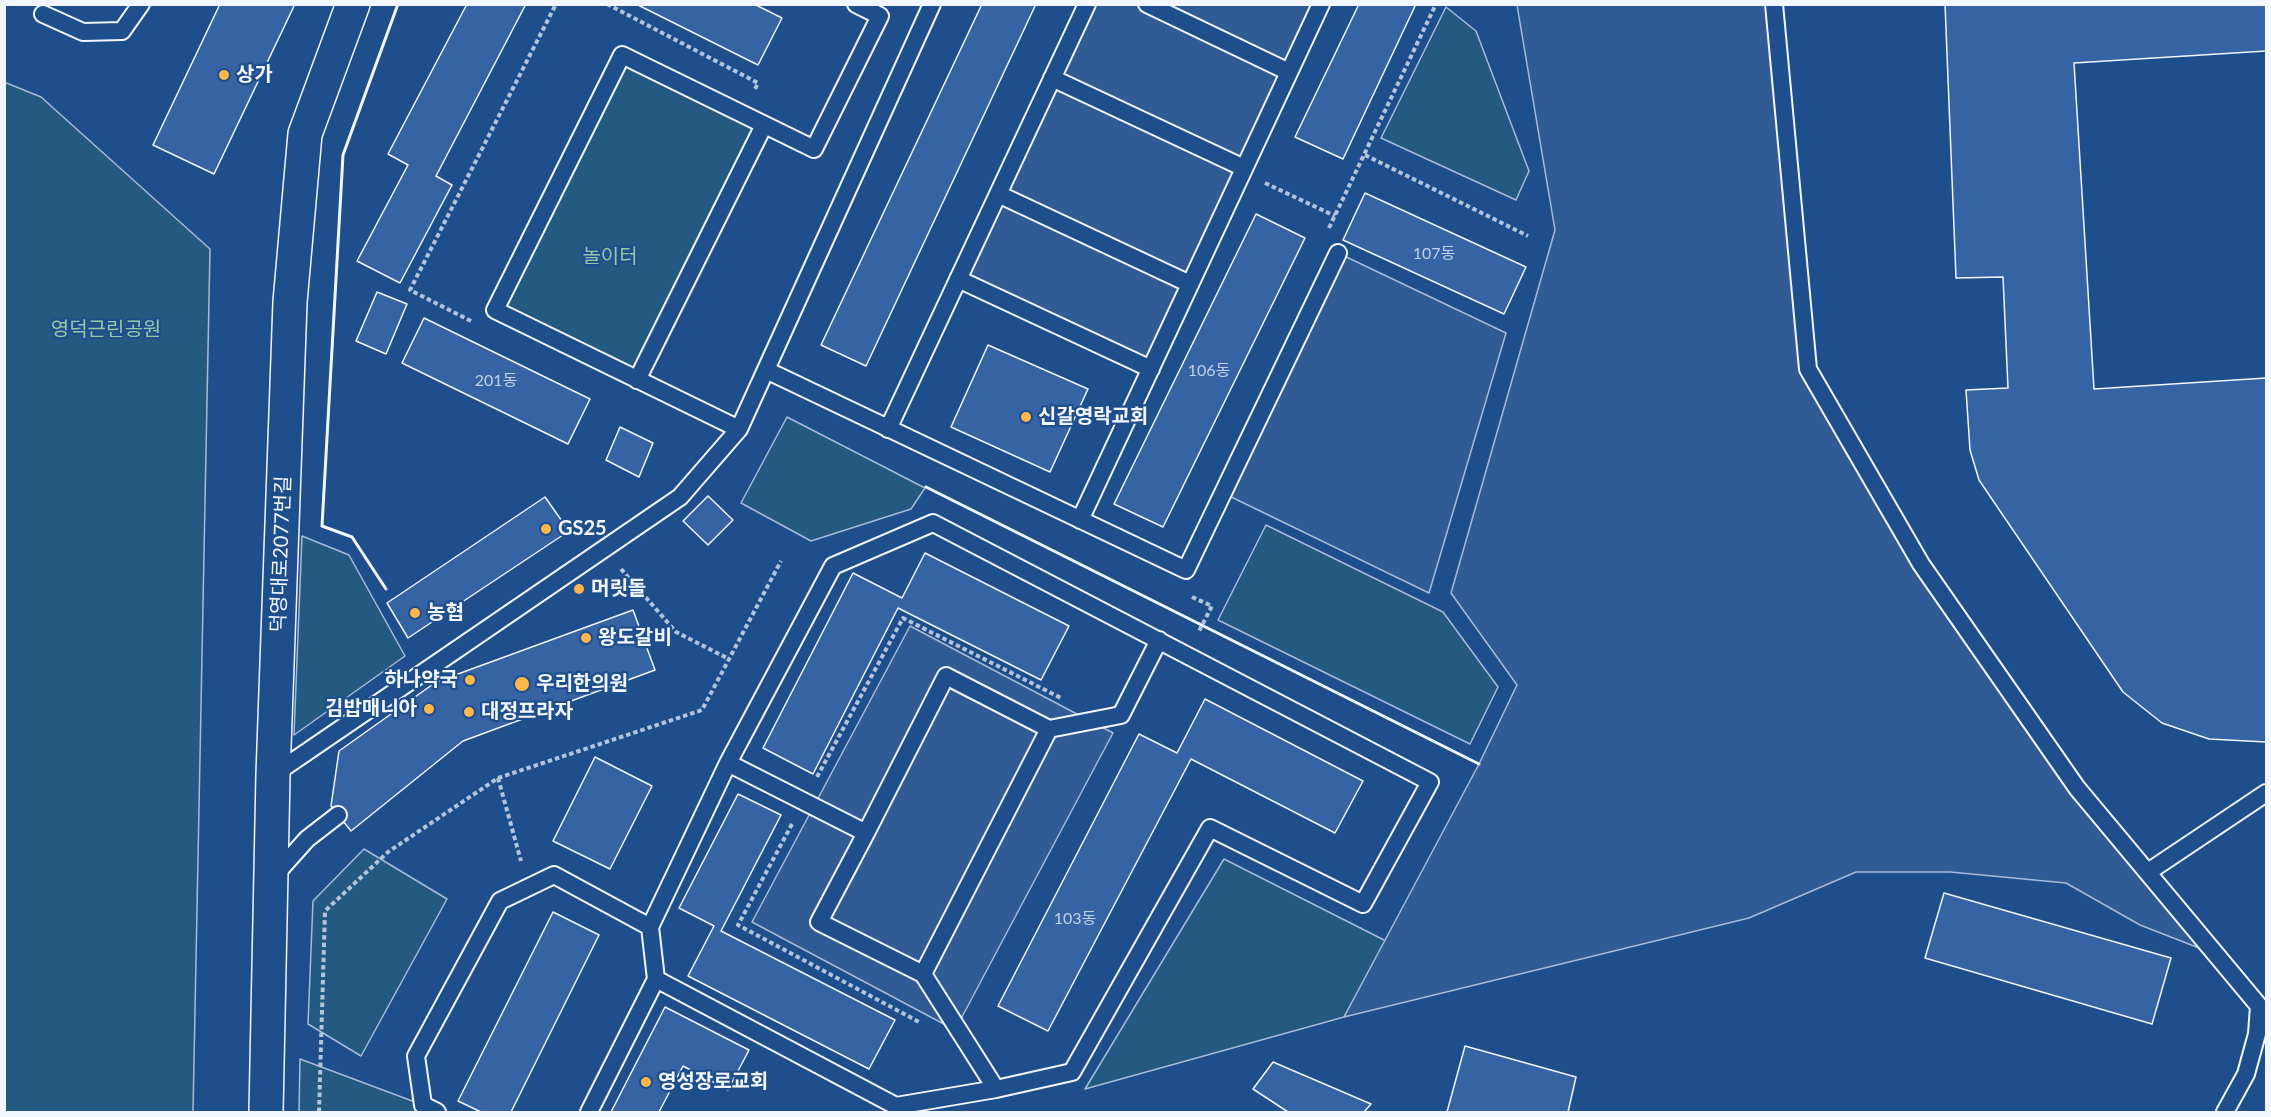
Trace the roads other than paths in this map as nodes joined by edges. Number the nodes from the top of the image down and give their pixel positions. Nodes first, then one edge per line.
1 (141, 4) edge
2 (353, 4) edge
3 (856, 4) edge
4 (932, 4) edge
5 (1087, 4) edge
6 (1147, 4) edge
7 (1321, 4) edge
8 (1774, 4) edge
9 (43, 14) dead end
10 (1289, 72) junction
11 (1052, 78) junction
12 (764, 125) junction
13 (1250, 174) junction
14 (998, 194) junction
15 (1338, 253) dead end
16 (958, 279) junction
17 (1190, 284) junction
18 (1151, 369) junction
19 (766, 370) junction
20 (637, 380) junction
21 (739, 429) junction
22 (888, 429) junction
23 (1080, 520) junction
24 (1159, 640) junction
25 (1049, 729) junction
26 (728, 763) junction
27 (273, 775) junction
28 (2266, 793) edge
29 (338, 815) dead end
30 (866, 833) junction
31 (2148, 872) junction
32 (272, 878) junction
33 (650, 927) junction
34 (923, 975) junction
35 (656, 979) junction
36 (2263, 1009) edge
37 (996, 1089) junction
38 (266, 1113) edge
39 (437, 1113) edge
40 (590, 1113) edge
41 (2225, 1113) edge

1 - 9 lane
2 - 27 street, 덕영대로2077번길
3 - 12 lane
4 - 19 lane
5 - 11 lane
6 - 10 lane
7 - 10 lane
8 - 31 lane
10 - 13 lane
11 - 13 lane
11 - 14 lane
12 - 20 lane
12 - 20 lane
13 - 17 lane
14 - 16 lane
14 - 17 lane
15 - 23 lane
16 - 18 lane
16 - 22 lane
17 - 18 lane
18 - 23 lane
19 - 21 lane
19 - 22 lane
20 - 21 lane
21 - 27 lane
22 - 23 lane
24 - 25 lane
24 - 26 lane
24 - 37 lane
25 - 30 lane
25 - 34 lane
26 - 30 lane
26 - 33 lane
27 - 32 street, 덕영대로2077번길
28 - 31 lane
29 - 32 lane
30 - 34 lane
31 - 36 lane
32 - 38 street, 덕영대로2077번길
33 - 35 lane
33 - 39 lane
34 - 37 lane
35 - 37 lane
35 - 40 lane
36 - 41 lane

